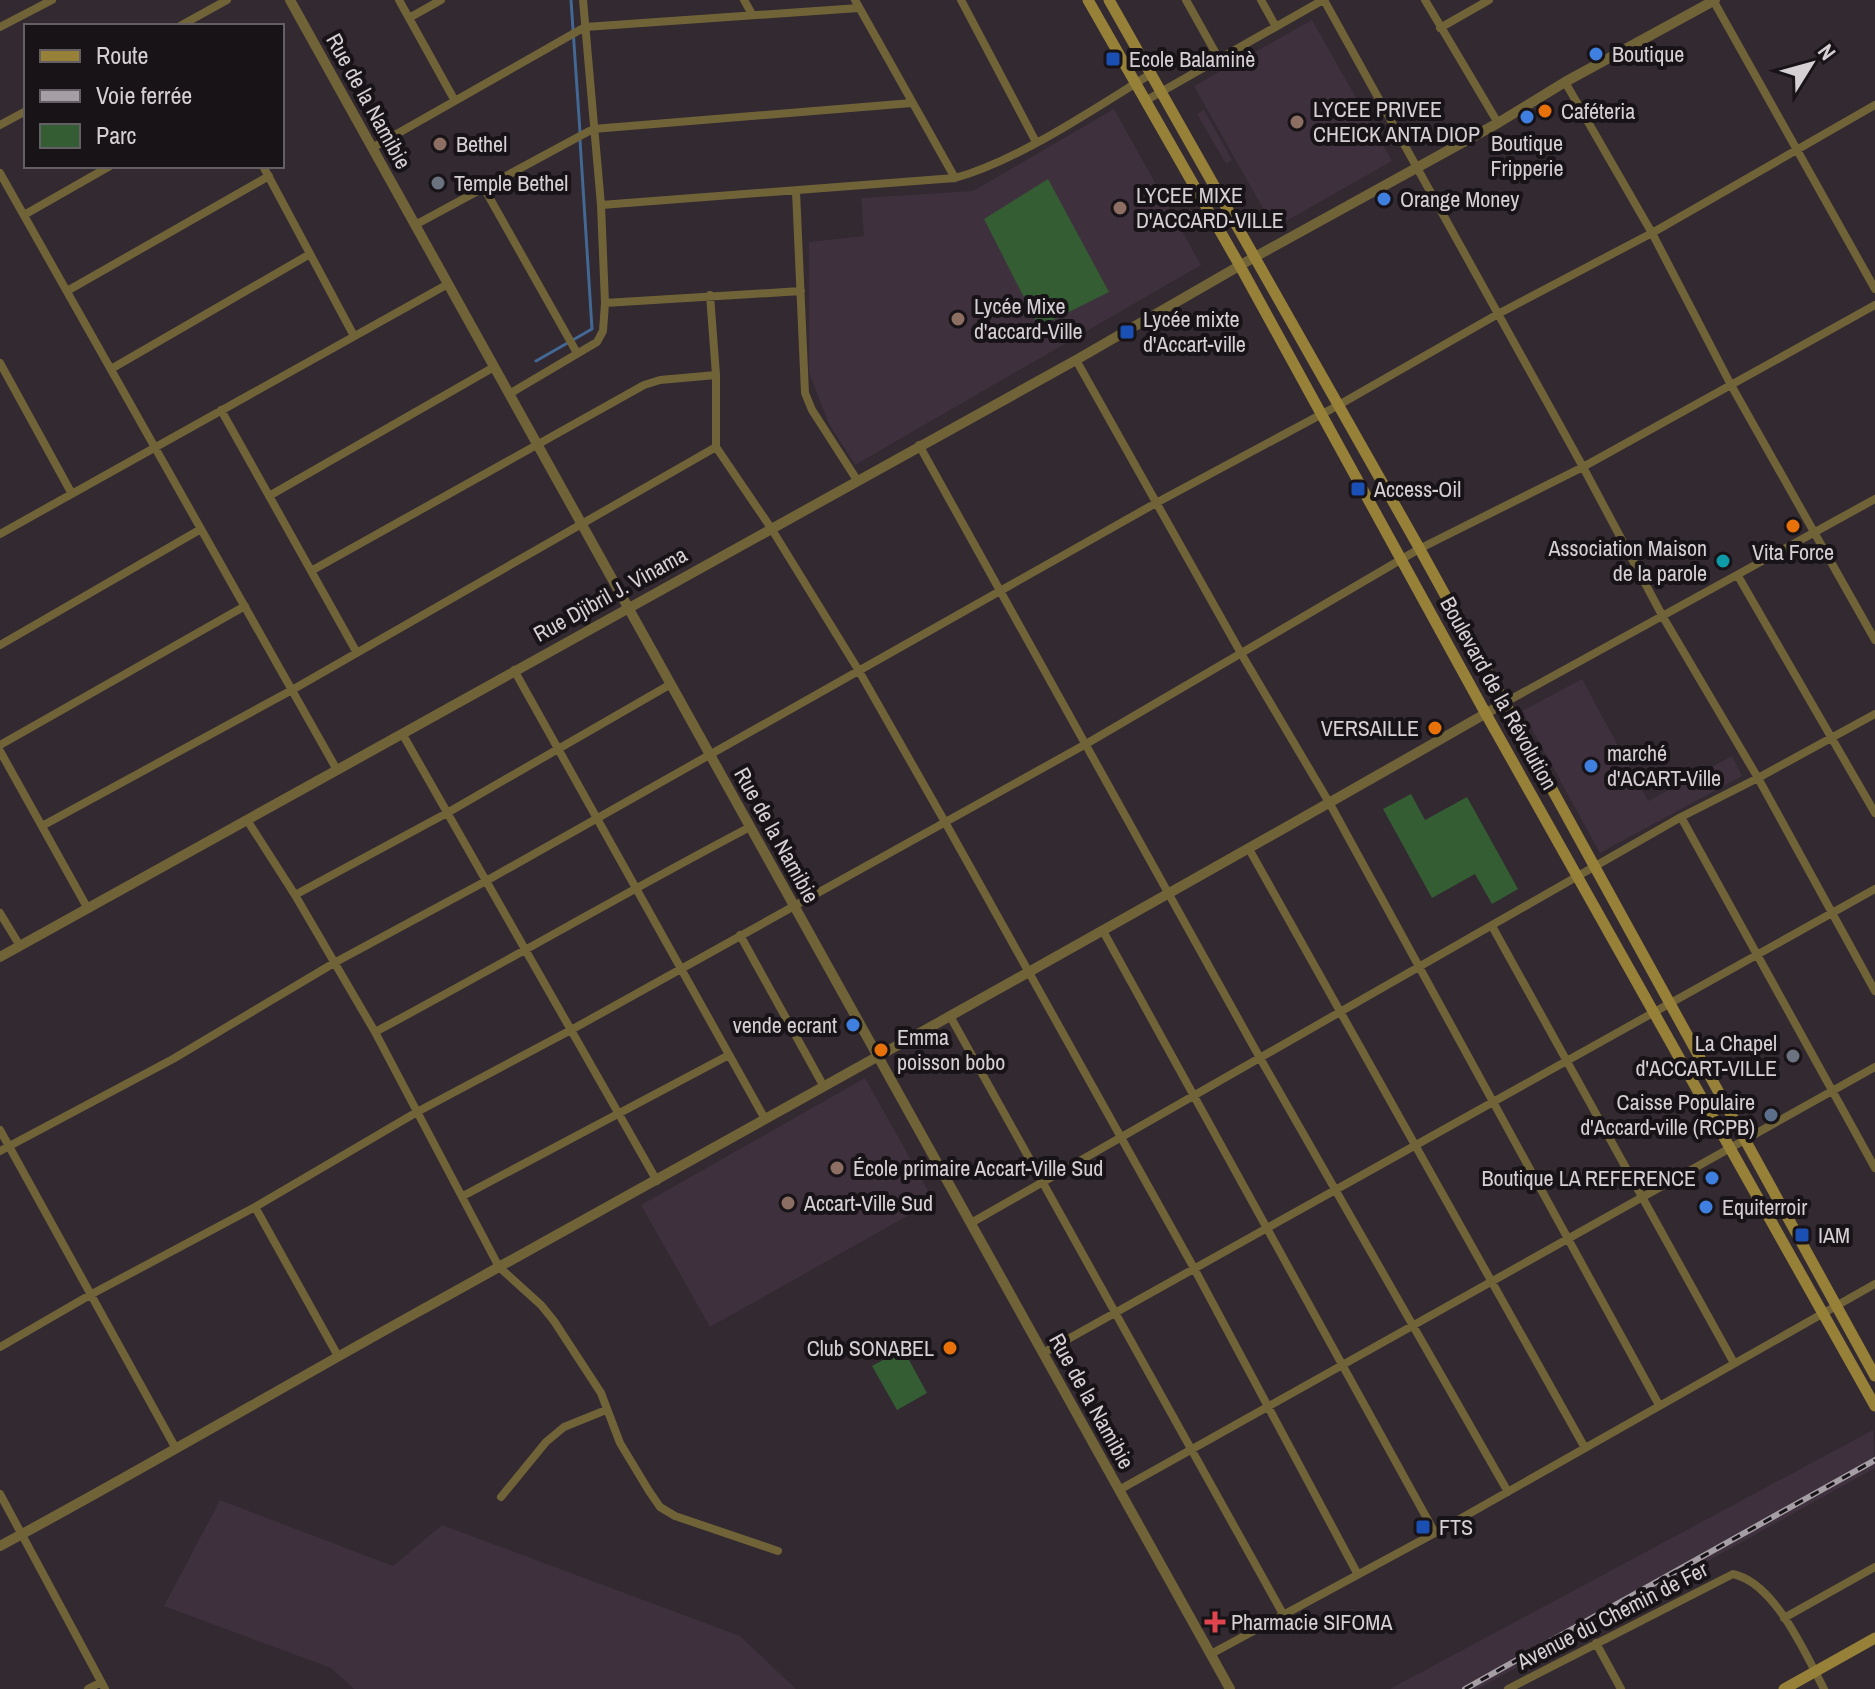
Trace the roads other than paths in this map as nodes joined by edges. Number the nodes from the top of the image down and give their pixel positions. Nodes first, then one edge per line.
1 (52, 0) edge
2 (227, 0) edge
3 (290, 0) edge
4 (399, 0) edge
5 (441, 0) edge
6 (583, 0) edge
7 (744, 0) edge
8 (961, 0) edge
9 (1088, 0) edge
10 (1109, 0) edge
11 (1186, 0) edge
12 (1261, 0) edge
13 (1324, 0) edge
14 (1425, 0) edge
15 (1489, 0) edge
16 (1714, 0) edge
17 (857, 4) edge
18 (752, 14) junction
19 (409, 18) junction
20 (187, 24) edge
21 (0, 27) edge
22 (585, 27) junction
23 (1276, 27) junction
24 (1440, 28) junction
25 (1219, 59) junction
26 (1149, 75) junction
27 (1565, 82) junction
28 (1135, 83) junction
29 (1159, 94) junction
30 (455, 101) junction
31 (1145, 101) junction
32 (912, 103) junction
33 (1875, 105) edge
34 (24, 112) edge
35 (1498, 123) junction
36 (0, 125) edge
37 (593, 129) junction
38 (1036, 142) junction
39 (372, 148) junction
40 (1797, 150) junction
41 (106, 168) edge
42 (264, 168) edge
43 (1418, 168) junction
44 (0, 173) edge
45 (269, 176) junction
46 (955, 178) junction
47 (484, 188) junction
48 (796, 191) junction
49 (601, 205) junction
50 (24, 215) junction
51 (415, 225) junction
52 (1652, 233) junction
53 (310, 254) junction
54 (1253, 258) junction
55 (1240, 266) junction
56 (448, 284) junction
57 (1875, 289) edge
58 (67, 291) junction
59 (801, 291) junction
60 (710, 295) junction
61 (605, 303) junction
62 (1875, 305) edge
63 (1498, 314) junction
64 (354, 336) junction
65 (577, 353) junction
66 (1076, 360) junction
67 (0, 363) edge
68 (494, 367) junction
69 (111, 369) junction
70 (716, 375) junction
71 (1731, 385) junction
72 (509, 394) junction
73 (1337, 406) junction
74 (221, 410) junction
75 (1321, 415) junction
76 (919, 445) junction
77 (538, 446) junction
78 (155, 447) junction
79 (716, 447) junction
80 (1583, 467) junction
81 (857, 480) junction
82 (72, 494) junction
83 (269, 496) junction
84 (1875, 499) edge
85 (1156, 503) junction
86 (580, 525) junction
87 (771, 528) junction
88 (201, 529) junction
89 (1815, 531) junction
90 (0, 534) edge
91 (1419, 549) junction
92 (1401, 559) junction
93 (311, 571) junction
94 (1738, 576) junction
95 (1000, 593) junction
96 (245, 606) junction
97 (628, 607) junction
98 (1663, 617) junction
99 (1875, 640) edge
100 (0, 645) edge
101 (357, 653) junction
102 (1242, 655) junction
103 (514, 670) junction
104 (859, 671) junction
105 (671, 684) junction
106 (292, 690) junction
107 (1504, 703) junction
108 (1486, 714) junction
109 (1875, 714) edge
110 (403, 735) junction
111 (1834, 737) junction
112 (1086, 744) junction
113 (0, 748) edge
114 (559, 750) junction
115 (710, 755) junction
116 (337, 770) junction
117 (1758, 778) junction
118 (1330, 804) junction
119 (447, 813) junction
120 (1875, 813) edge
121 (596, 817) junction
122 (1681, 817) junction
123 (247, 820) junction
124 (945, 822) junction
125 (42, 826) junction
126 (750, 827) junction
127 (1249, 849) junction
128 (1595, 866) junction
129 (1579, 876) junction
130 (486, 881) junction
131 (635, 887) junction
132 (1875, 889) edge
133 (1169, 893) junction
134 (295, 895) junction
135 (794, 907) junction
136 (88, 909) junction
137 (0, 913) edge
138 (1831, 913) junction
139 (1492, 926) junction
140 (1103, 931) junction
141 (740, 935) junction
142 (20, 946) junction
143 (526, 951) junction
144 (1758, 954) junction
145 (0, 957) edge
146 (334, 963) junction
147 (1419, 967) junction
148 (681, 969) junction
149 (1027, 973) junction
150 (1875, 991) edge
151 (1668, 1004) junction
152 (1340, 1011) junction
153 (1653, 1012) junction
154 (950, 1016) junction
155 (571, 1030) junction
156 (375, 1032) junction
157 (729, 1055) junction
158 (878, 1056) junction
159 (1260, 1058) junction
160 (1565, 1062) junction
161 (1875, 1067) edge
162 (823, 1085) junction
163 (1833, 1091) junction
164 (1194, 1097) junction
165 (1493, 1101) junction
166 (417, 1112) junction
167 (619, 1114) junction
168 (765, 1119) junction
169 (0, 1130) edge
170 (1119, 1138) junction
171 (1746, 1140) junction
172 (1415, 1144) junction
173 (9, 1146) junction
174 (1730, 1150) junction
175 (0, 1151) edge
176 (1875, 1168) edge
177 (657, 1181) junction
178 (1043, 1181) junction
179 (1337, 1188) junction
180 (463, 1196) junction
181 (1642, 1199) junction
182 (255, 1207) junction
183 (971, 1223) junction
184 (1267, 1229) junction
185 (1568, 1238) junction
186 (499, 1267) junction
187 (1195, 1270) junction
188 (1491, 1281) junction
189 (1875, 1284) edge
190 (90, 1295) junction
191 (1835, 1305) junction
192 (1822, 1312) junction
193 (1116, 1313) junction
194 (1415, 1325) junction
195 (0, 1347) edge
196 (1043, 1353) junction
197 (338, 1356) junction
198 (1734, 1363) junction
199 (1343, 1366) junction
200 (1875, 1376) edge
201 (1659, 1405) junction
202 (1875, 1406) edge
203 (1269, 1408) junction
204 (606, 1410) junction
205 (175, 1447) junction
206 (1585, 1448) junction
207 (1192, 1450) junction
208 (1119, 1490) junction
209 (1508, 1492) junction
210 (0, 1494) edge
211 (501, 1497) dead end
212 (1435, 1533) junction
213 (21, 1535) junction
214 (0, 1546) edge
215 (778, 1551) dead end
216 (1875, 1567) edge
217 (1357, 1573) junction
218 (1283, 1614) junction
219 (1784, 1618) junction
220 (1875, 1638) edge
221 (1596, 1643) junction
222 (1211, 1654) junction
223 (1815, 1672) junction
224 (103, 1685) edge
225 (88, 1689) edge
226 (1230, 1689) edge
227 (1508, 1689) edge
228 (1621, 1689) edge
229 (1784, 1689) edge
230 (1824, 1689) edge

1 - 21 street
2 - 20 street
3 - 39 street, Rue de la Namibie
4 - 19 street
5 - 19 street
6 - 22 street
7 - 18 street
8 - 38 street
9 - 28 main road, Boulevard de la Révolution
10 - 26 main road, Boulevard de la Révolution
11 - 25 street
12 - 23 street
13 - 23 street
13 - 43 street
14 - 24 street
15 - 24 street
16 - 27 street, Rue Djibril J. Vinama
16 - 40 street
17 - 18 street
17 - 32 street
18 - 22 street
19 - 30 street
22 - 30 street
22 - 37 street
23 - 25 street
24 - 35 street
25 - 29 street
26 - 28 street
26 - 29 main road, Boulevard de la Révolution
27 - 35 street, Rue Djibril J. Vinama
27 - 52 street
28 - 31 main road, Boulevard de la Révolution
28 - 38 street
29 - 31 street
29 - 54 main road, Boulevard de la Révolution
30 - 39 street
31 - 55 main road, Boulevard de la Révolution
32 - 37 street
32 - 46 street
33 - 40 street
34 - 36 street
35 - 43 street, Rue Djibril J. Vinama
37 - 47 street
37 - 49 street
38 - 46 street
39 - 51 street, Rue de la Namibie
40 - 52 street
40 - 57 street
41 - 50 street
42 - 45 street
43 - 54 street, Rue Djibril J. Vinama
43 - 63 street
44 - 50 street
45 - 53 street
45 - 58 street
46 - 48 street
47 - 51 street
47 - 65 street
48 - 49 street
48 - 59 street
49 - 61 street
50 - 58 street
51 - 56 street, Rue de la Namibie
52 - 63 street
52 - 71 street
53 - 64 street
53 - 69 street
54 - 55 street, Rue Djibril J. Vinama
54 - 73 main road, Boulevard de la Révolution
55 - 66 street, Rue Djibril J. Vinama
55 - 75 main road, Boulevard de la Révolution
56 - 64 street
56 - 68 street, Rue de la Namibie
58 - 69 street
59 - 60 street
59 - 81 street
60 - 61 street
60 - 70 street
61 - 65 street
62 - 71 street
63 - 73 street
63 - 80 street
64 - 74 street
65 - 72 street
66 - 76 street, Rue Djibril J. Vinama
66 - 85 street
67 - 82 street
68 - 72 street, Rue de la Namibie
68 - 83 street
69 - 78 street
70 - 77 street
70 - 79 street
71 - 80 street
71 - 89 street
72 - 77 street, Rue de la Namibie
73 - 75 street
73 - 91 main road, Boulevard de la Révolution
74 - 78 street
74 - 83 street
75 - 85 street
75 - 92 main road, Boulevard de la Révolution
76 - 81 street, Rue Djibril J. Vinama
76 - 95 street
77 - 86 street, Rue de la Namibie
77 - 93 street
78 - 82 street
78 - 88 street
79 - 86 street
79 - 87 street
80 - 91 street
80 - 98 street
81 - 87 street, Rue Djibril J. Vinama
82 - 90 street
83 - 93 street
84 - 89 street
85 - 95 street
85 - 102 street
86 - 97 street, Rue de la Namibie
86 - 101 street
87 - 97 street, Rue Djibril J. Vinama
87 - 104 street
88 - 96 street
88 - 100 street
89 - 94 street
89 - 99 street
91 - 92 street
91 - 107 main road, Boulevard de la Révolution
92 - 102 street
92 - 108 main road, Boulevard de la Révolution
93 - 101 street
94 - 98 street
94 - 111 street
95 - 104 street
95 - 112 street
96 - 106 street
96 - 113 street
97 - 103 street, Rue Djibril J. Vinama
97 - 105 street, Rue de la Namibie
98 - 107 street
98 - 117 street
101 - 106 street
102 - 112 street
102 - 118 street
103 - 110 street, Rue Djibril J. Vinama
103 - 114 street
104 - 115 street
104 - 124 street
105 - 114 street
105 - 115 street, Rue de la Namibie
106 - 116 street
106 - 125 street
107 - 108 street
107 - 128 main road, Boulevard de la Révolution
108 - 118 street
108 - 129 main road, Boulevard de la Révolution
109 - 111 street
110 - 116 street, Rue Djibril J. Vinama
110 - 119 street
111 - 117 street
111 - 120 street
112 - 124 street
112 - 133 street
113 - 125 street
114 - 119 street
114 - 121 street
115 - 121 street
115 - 126 street, Rue de la Namibie
116 - 123 street, Rue Djibril J. Vinama
117 - 122 street
117 - 138 street
118 - 127 street
118 - 147 street
119 - 130 street
119 - 134 street
121 - 130 street
121 - 131 street
122 - 128 street
122 - 144 street
123 - 134 street
123 - 136 street, Rue Djibril J. Vinama
124 - 135 street
124 - 149 street
125 - 136 street
126 - 131 street
126 - 135 street, Rue de la Namibie
127 - 133 street
127 - 152 street
128 - 129 street
128 - 151 main road, Boulevard de la Révolution
129 - 139 street
129 - 153 main road, Boulevard de la Révolution
130 - 143 street
130 - 146 street
131 - 143 street
131 - 148 street
132 - 138 street
133 - 140 street
133 - 159 street
134 - 146 street
135 - 141 street
135 - 158 street, Rue de la Namibie
136 - 142 street, Rue Djibril J. Vinama
137 - 142 street
138 - 144 street
138 - 150 street
139 - 147 street
139 - 160 street
140 - 149 street
140 - 164 street
141 - 148 street
141 - 162 street
142 - 145 street, Rue Djibril J. Vinama
143 - 155 street
143 - 156 street
144 - 151 street
144 - 163 street
146 - 156 street
146 - 173 street
147 - 152 street
147 - 165 street
148 - 155 street
148 - 157 street
149 - 154 street
149 - 170 street
151 - 153 street
151 - 171 main road, Boulevard de la Révolution
152 - 159 street
152 - 172 street
153 - 160 street
153 - 174 main road, Boulevard de la Révolution
154 - 158 street
154 - 178 street
155 - 166 street
155 - 167 street
156 - 166 street
157 - 167 street
157 - 168 street
158 - 162 street
158 - 183 street, Rue de la Namibie
159 - 164 street
159 - 179 street
160 - 165 street
160 - 181 street
161 - 163 street
162 - 168 street
163 - 171 street
163 - 176 street
164 - 170 street
164 - 184 street
165 - 172 street
165 - 185 street
166 - 180 street
166 - 182 street
167 - 177 street
167 - 180 street
168 - 177 street
169 - 173 street
170 - 178 street
170 - 187 street
171 - 174 street
171 - 191 main road, Boulevard de la Révolution
172 - 179 street
172 - 188 street
173 - 175 street
173 - 190 street
174 - 181 street
174 - 192 main road, Boulevard de la Révolution
177 - 186 street
178 - 183 street
178 - 193 street
179 - 184 street
179 - 194 street
180 - 186 street
181 - 185 street
181 - 198 street
182 - 190 street
182 - 197 street
183 - 196 street, Rue de la Namibie
184 - 187 street
184 - 199 street
185 - 188 street
185 - 201 street
186 - 197 street
186 - 204 street
187 - 193 street
187 - 203 street
188 - 194 street
188 - 206 street
189 - 191 street
190 - 195 street
190 - 205 street
191 - 192 street
191 - 200 main road, Boulevard de la Révolution
192 - 198 street
192 - 202 main road, Boulevard de la Révolution
193 - 196 street
193 - 207 street
194 - 199 street
194 - 209 street
196 - 208 street, Rue de la Namibie
197 - 205 street
198 - 201 street
199 - 203 street
199 - 212 street
201 - 206 street
203 - 207 street
203 - 217 street
204 - 211 street
204 - 215 street
205 - 213 street
206 - 209 street
207 - 208 street
207 - 218 street
208 - 222 street, Rue de la Namibie
209 - 212 street
210 - 213 street
212 - 217 street
213 - 214 street
213 - 224 street
216 - 219 street
217 - 218 street
218 - 222 street
219 - 221 street, Avenue du Chemin de Fer
219 - 223 street
220 - 223 main road
221 - 227 street, Avenue du Chemin de Fer
221 - 228 street
222 - 226 street, Rue de la Namibie
223 - 229 main road
223 - 230 street
224 - 225 street

